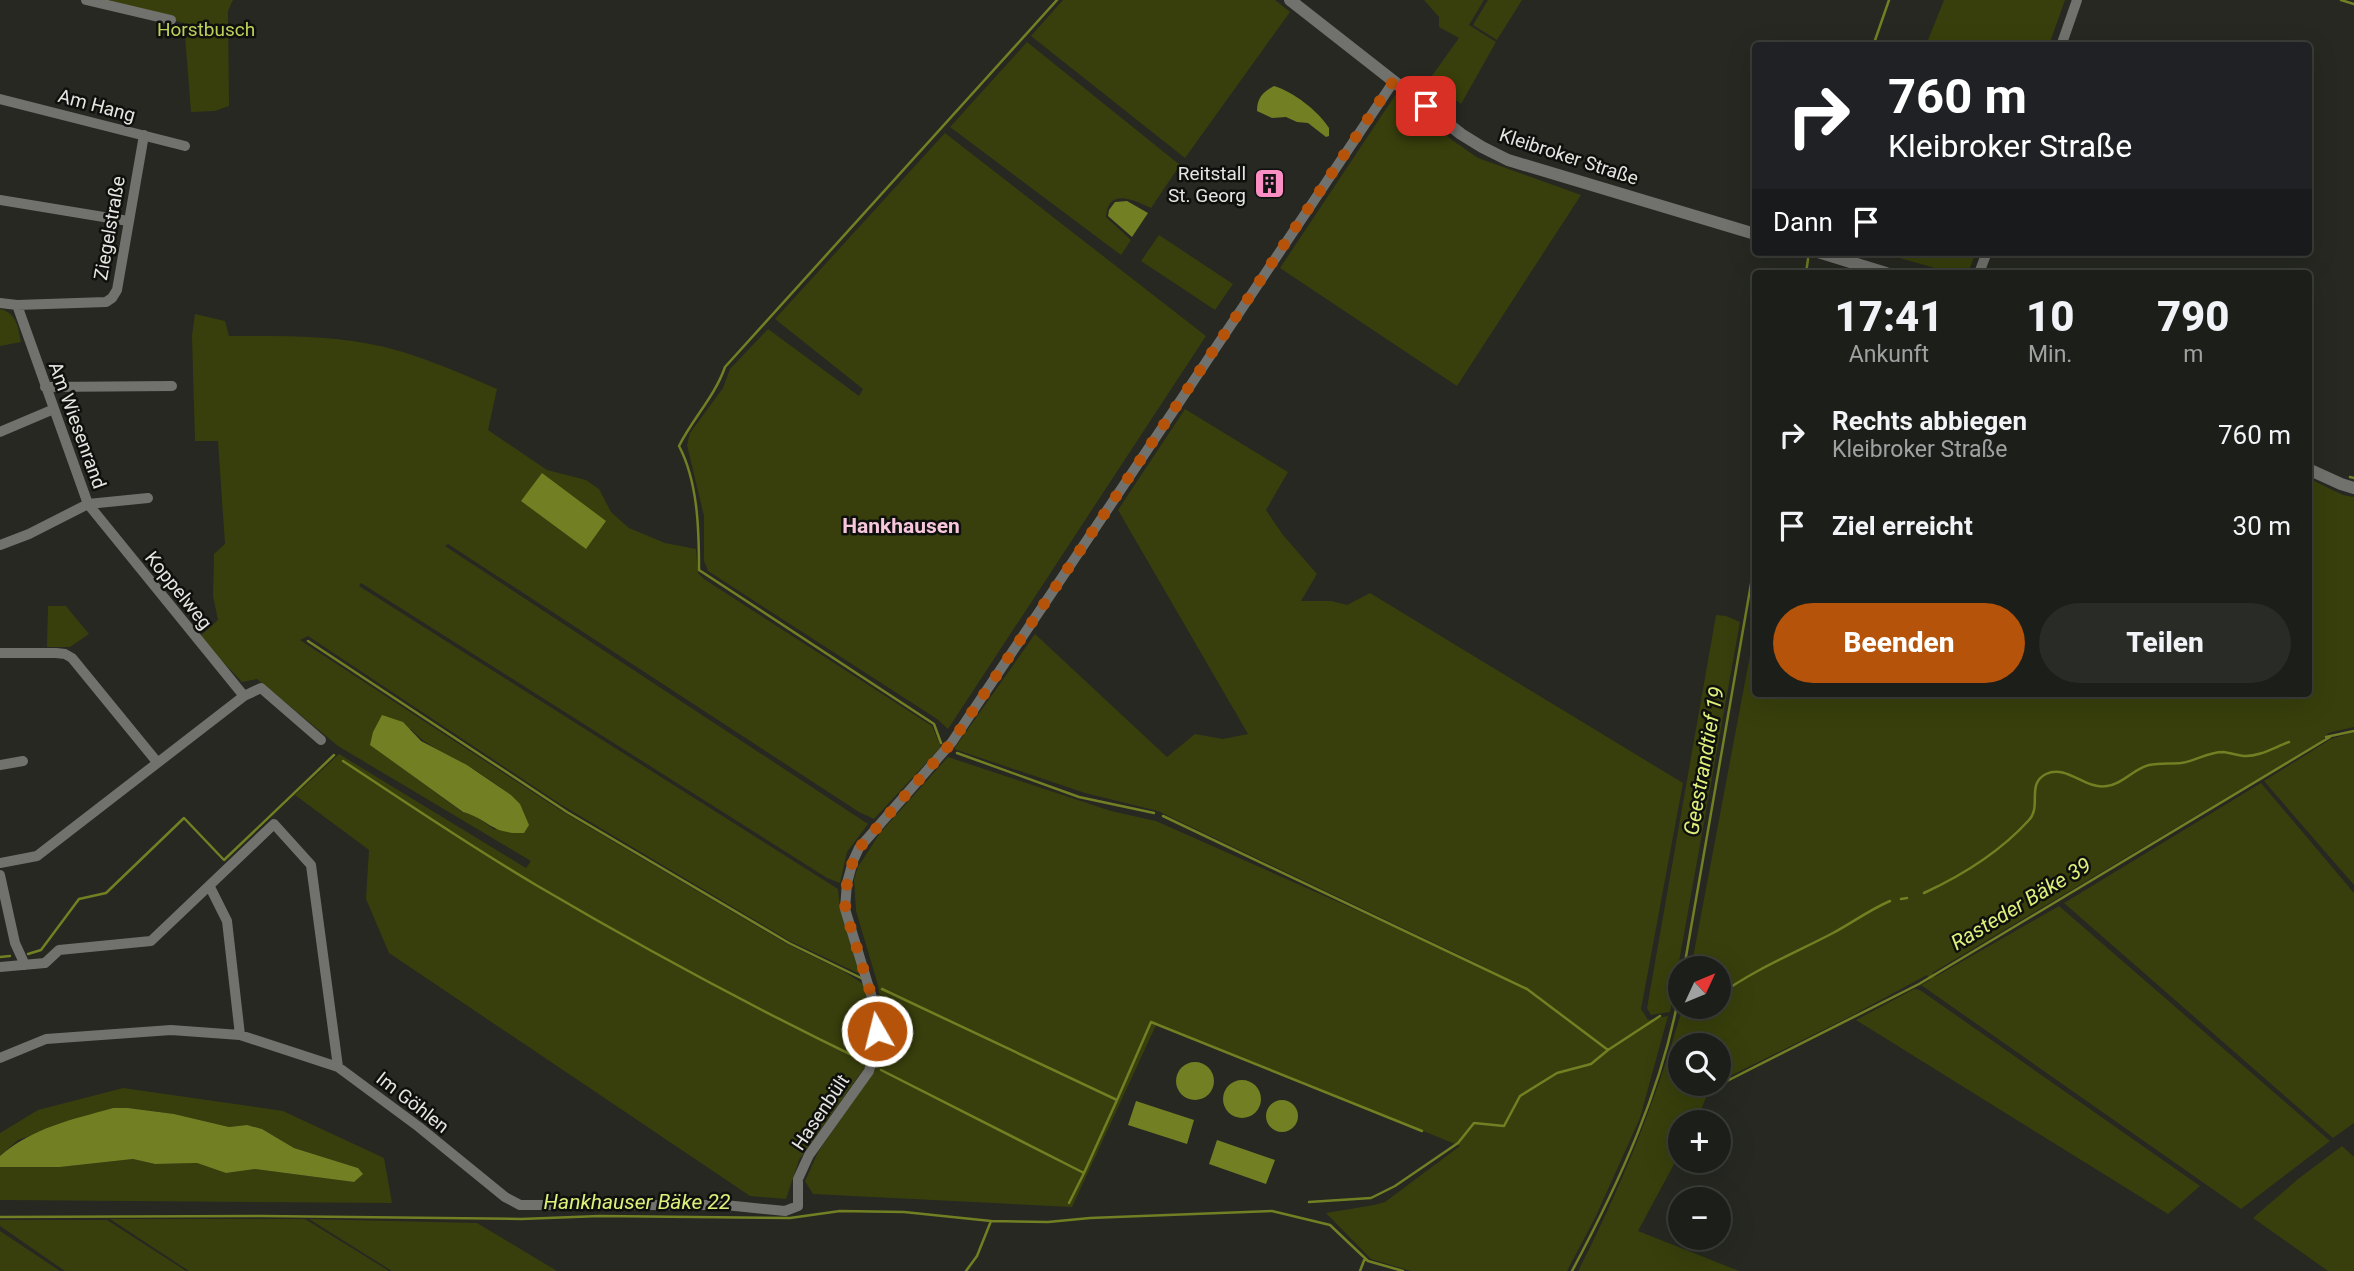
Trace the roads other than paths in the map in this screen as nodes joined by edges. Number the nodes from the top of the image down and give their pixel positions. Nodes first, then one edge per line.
1 (86, 0) edge
2 (1290, 0) edge
3 (2077, 0) edge
4 (171, 20) dead end
5 (2062, 42) edge
6 (1394, 80) junction
7 (0, 99) edge
8 (144, 135) junction
9 (185, 146) dead end
10 (0, 200) edge
11 (128, 221) junction
12 (1752, 232) edge
13 (1831, 256) edge
14 (1876, 270) edge
15 (0, 303) edge
16 (17, 305) junction
17 (172, 386) dead end
18 (45, 387) junction
19 (54, 409) junction
20 (0, 432) edge
21 (2312, 471) edge
22 (2354, 488) edge
23 (148, 498) dead end
24 (88, 504) junction
25 (0, 545) edge
26 (0, 653) edge
27 (244, 696) junction
28 (321, 740) dead end
29 (23, 761) dead end
30 (157, 762) junction
31 (0, 765) edge
32 (0, 863) edge
33 (0, 875) edge
34 (211, 887) junction
35 (25, 965) junction
36 (0, 967) edge
37 (240, 1035) junction
38 (0, 1058) edge
39 (338, 1067) junction
40 (798, 1206) joint

1 - 4 street
2 - 6 street, Kleibroker Straße
3 - 5 street
6 - 12 street, Kleibroker Straße
6 - 40 street, Hasenbült
7 - 8 street, Am Hang
8 - 9 street, Am Hang
8 - 11 street, Ziegelstraße
10 - 11 street
11 - 16 street, Ziegelstraße
13 - 14 street
15 - 16 street, Ziegelstraße
16 - 18 street, Am Wiesenrand
17 - 18 street
18 - 19 street, Am Wiesenrand
19 - 20 street
19 - 24 street, Am Wiesenrand
21 - 22 street
23 - 24 street
24 - 25 street, Am Wiesenrand
24 - 27 street, Koppelweg
26 - 30 street
27 - 28 street
27 - 30 street
29 - 31 street
30 - 32 street
33 - 35 street
34 - 35 street
34 - 37 street
34 - 39 street
35 - 36 street
37 - 38 street, Im Göhlen
37 - 39 street, Im Göhlen
39 - 40 street, Im Göhlen

